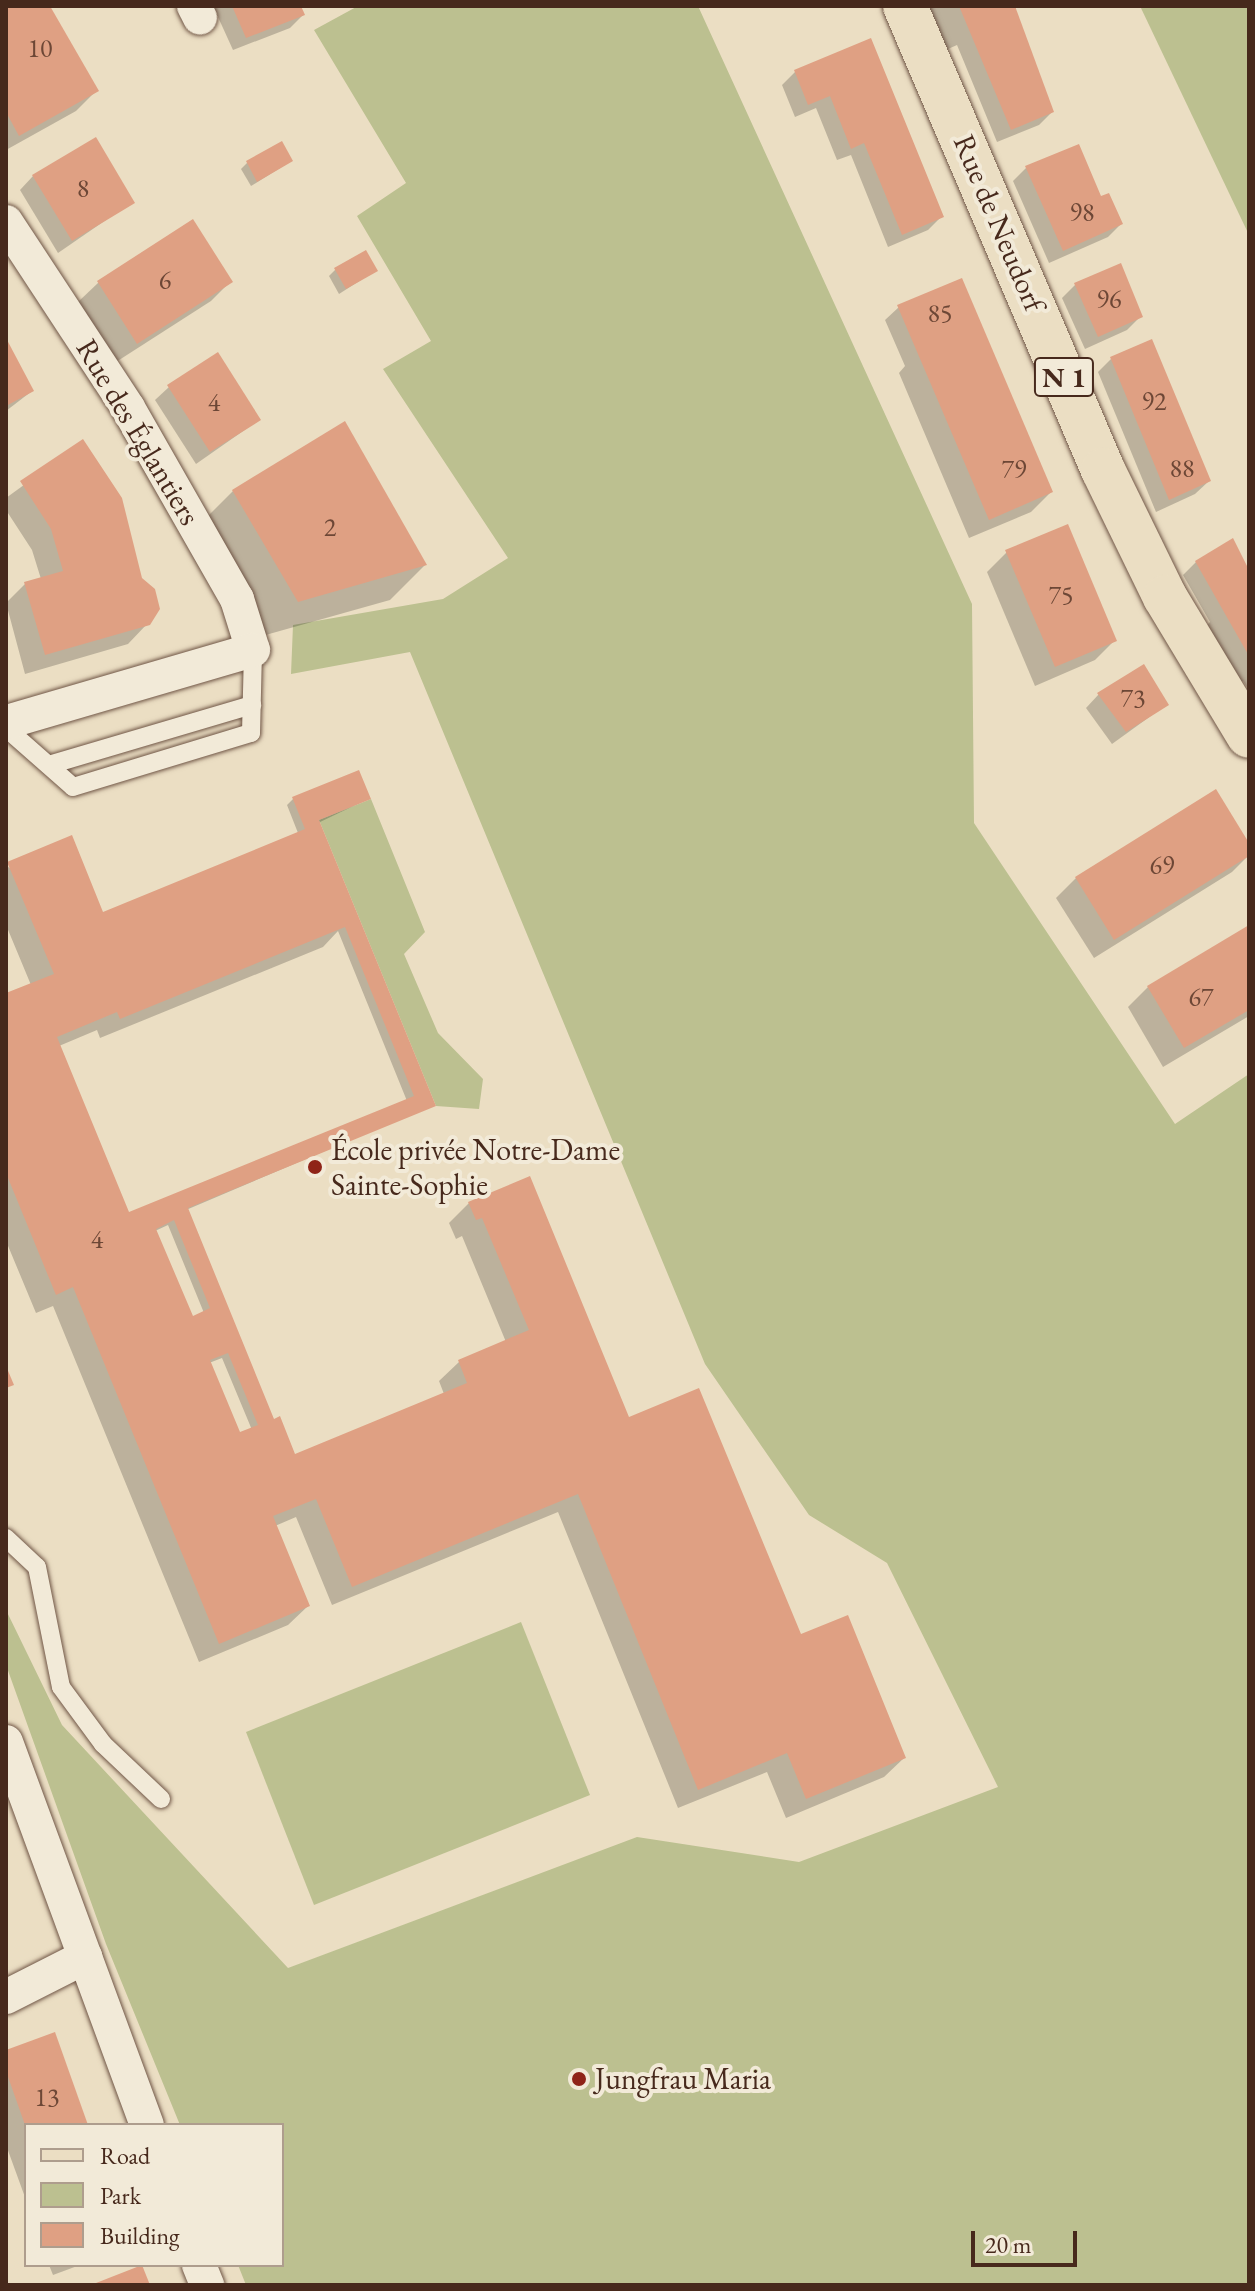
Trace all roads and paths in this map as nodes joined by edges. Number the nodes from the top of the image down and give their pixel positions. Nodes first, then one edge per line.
1 (905, 6) edge
2 (6, 222) edge
3 (253, 650) junction
4 (252, 705) junction
5 (6, 725) edge
6 (1249, 736) edge
7 (49, 765) junction
8 (6, 1538) edge
9 (6, 1742) edge
10 (161, 1799) dead end
11 (85, 1957) junction
12 (6, 1997) edge
13 (146, 2123) edge

1 - 6 main road, Rue de Neudorf / N 1
2 - 3 street, Rue des Églantiers
3 - 4 lane
3 - 5 street
4 - 7 lane
4 - 7 lane
5 - 7 lane
8 - 10 lane
9 - 11 street
11 - 12 street
11 - 13 street

